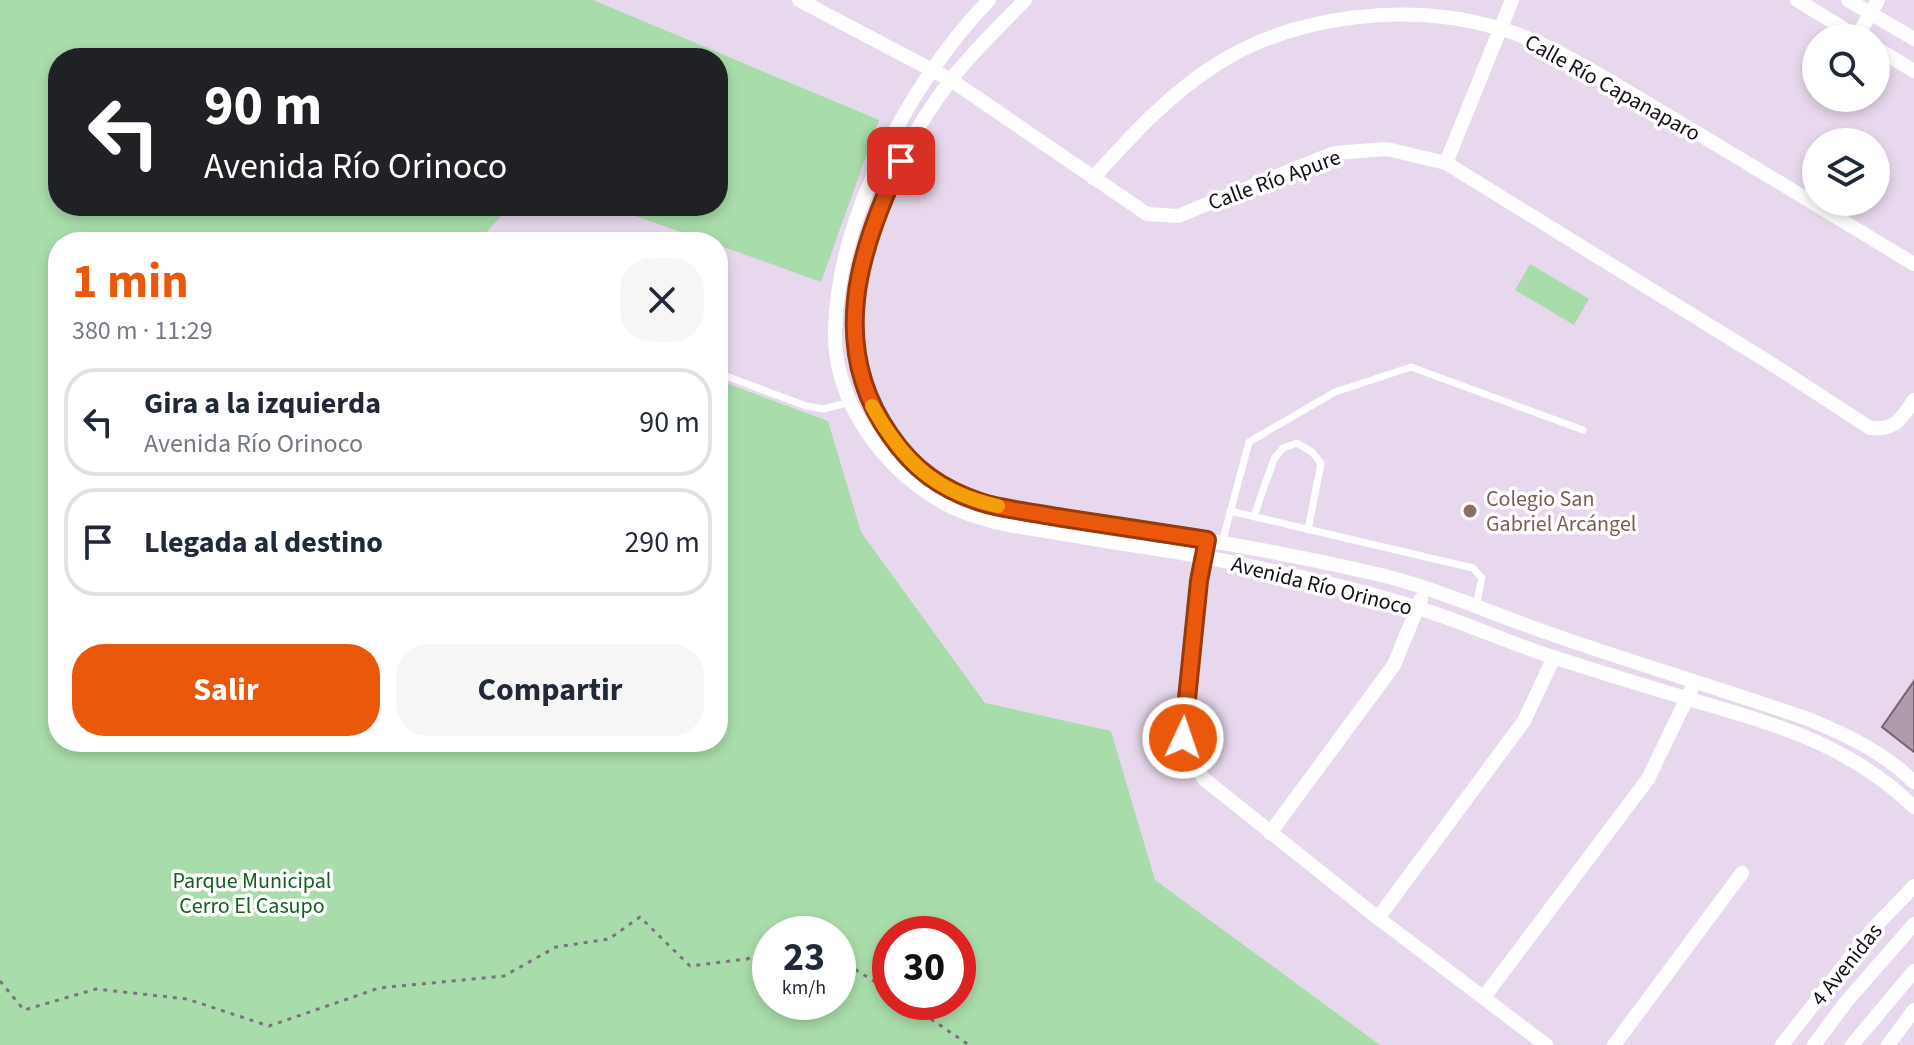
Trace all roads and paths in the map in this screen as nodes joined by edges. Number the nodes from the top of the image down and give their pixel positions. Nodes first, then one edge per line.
1 (799, 0) edge
2 (989, 0) edge
3 (1025, 0) edge
4 (1512, 0) edge
5 (1797, 0) edge
6 (1848, 0) edge
7 (1874, 6) edge
8 (1837, 24) edge
9 (1865, 24) edge
10 (1502, 28) junction
11 (1914, 39) edge
12 (1890, 56) edge
13 (933, 70) junction
14 (1914, 71) edge
15 (951, 80) junction
16 (1446, 163) junction
17 (1093, 178) junction
18 (1914, 264) edge
19 (837, 309) junction
20 (855, 311) junction
21 (728, 377) edge
22 (1914, 400) edge
23 (851, 402) junction
24 (1583, 430) dead end
25 (978, 510) junction
26 (1230, 511) junction
27 (1254, 516) junction
28 (1308, 530) junction
29 (1214, 541) junction
30 (1204, 557) junction
31 (1424, 589) junction
32 (1419, 608) junction
33 (1475, 608) junction
34 (1554, 657) junction
35 (1693, 682) junction
36 (1688, 699) junction
37 (1914, 782) edge
38 (1914, 807) edge
39 (1270, 833) junction
40 (1742, 873) dead end
41 (1914, 886) edge
42 (1378, 918) junction
43 (1914, 924) edge
44 (752, 957) edge
45 (1914, 971) edge
46 (0, 981) edge
47 (1484, 997) junction
48 (1914, 1010) edge
49 (932, 1020) edge
50 (969, 1045) edge
51 (1546, 1045) edge
52 (1614, 1045) edge
53 (1782, 1045) edge
54 (1814, 1045) edge
55 (1852, 1045) edge
56 (1888, 1045) edge

1 - 13 street, Calle Río Apure
2 - 13 street, Avenida Río Orinoco
3 - 15 street, Avenida Río Orinoco
4 - 10 street
5 - 8 street
6 - 7 street
7 - 9 street
7 - 11 street
10 - 16 street
10 - 17 street, Calle Río Capanaparo
10 - 18 street, Calle Río Capanaparo
12 - 14 street
13 - 15 street, Calle Río Apure
13 - 19 street, Avenida Río Orinoco
15 - 17 street, Calle Río Apure
15 - 20 street, Avenida Río Orinoco
16 - 17 street, Calle Río Apure
16 - 22 street, Calle Río Apure
19 - 20 street
19 - 23 street, Avenida Río Orinoco
20 - 25 street, Avenida Río Orinoco
21 - 23 lane
23 - 25 street, Avenida Río Orinoco
24 - 26 lane
25 - 29 street, Avenida Río Orinoco
25 - 30 street, Avenida Río Orinoco
26 - 27 lane
26 - 29 lane
27 - 28 lane
27 - 28 lane
28 - 33 lane
29 - 30 street
29 - 31 street, Avenida Río Orinoco
30 - 32 street, Avenida Río Orinoco
30 - 39 street
31 - 32 street
31 - 33 street, Avenida Río Orinoco
32 - 34 street, Avenida Río Orinoco
32 - 39 street
33 - 35 street, Avenida Río Orinoco
34 - 36 street, Avenida Río Orinoco
34 - 42 street
35 - 36 street
35 - 37 street, Avenida Río Orinoco
36 - 38 street, Avenida Río Orinoco
36 - 47 street
39 - 42 street
40 - 52 street
41 - 53 street, 4 Avenidas
42 - 47 street
43 - 54 street, 4 Avenidas
44 - 46 path
45 - 55 street
47 - 51 street
48 - 56 street
49 - 50 path

